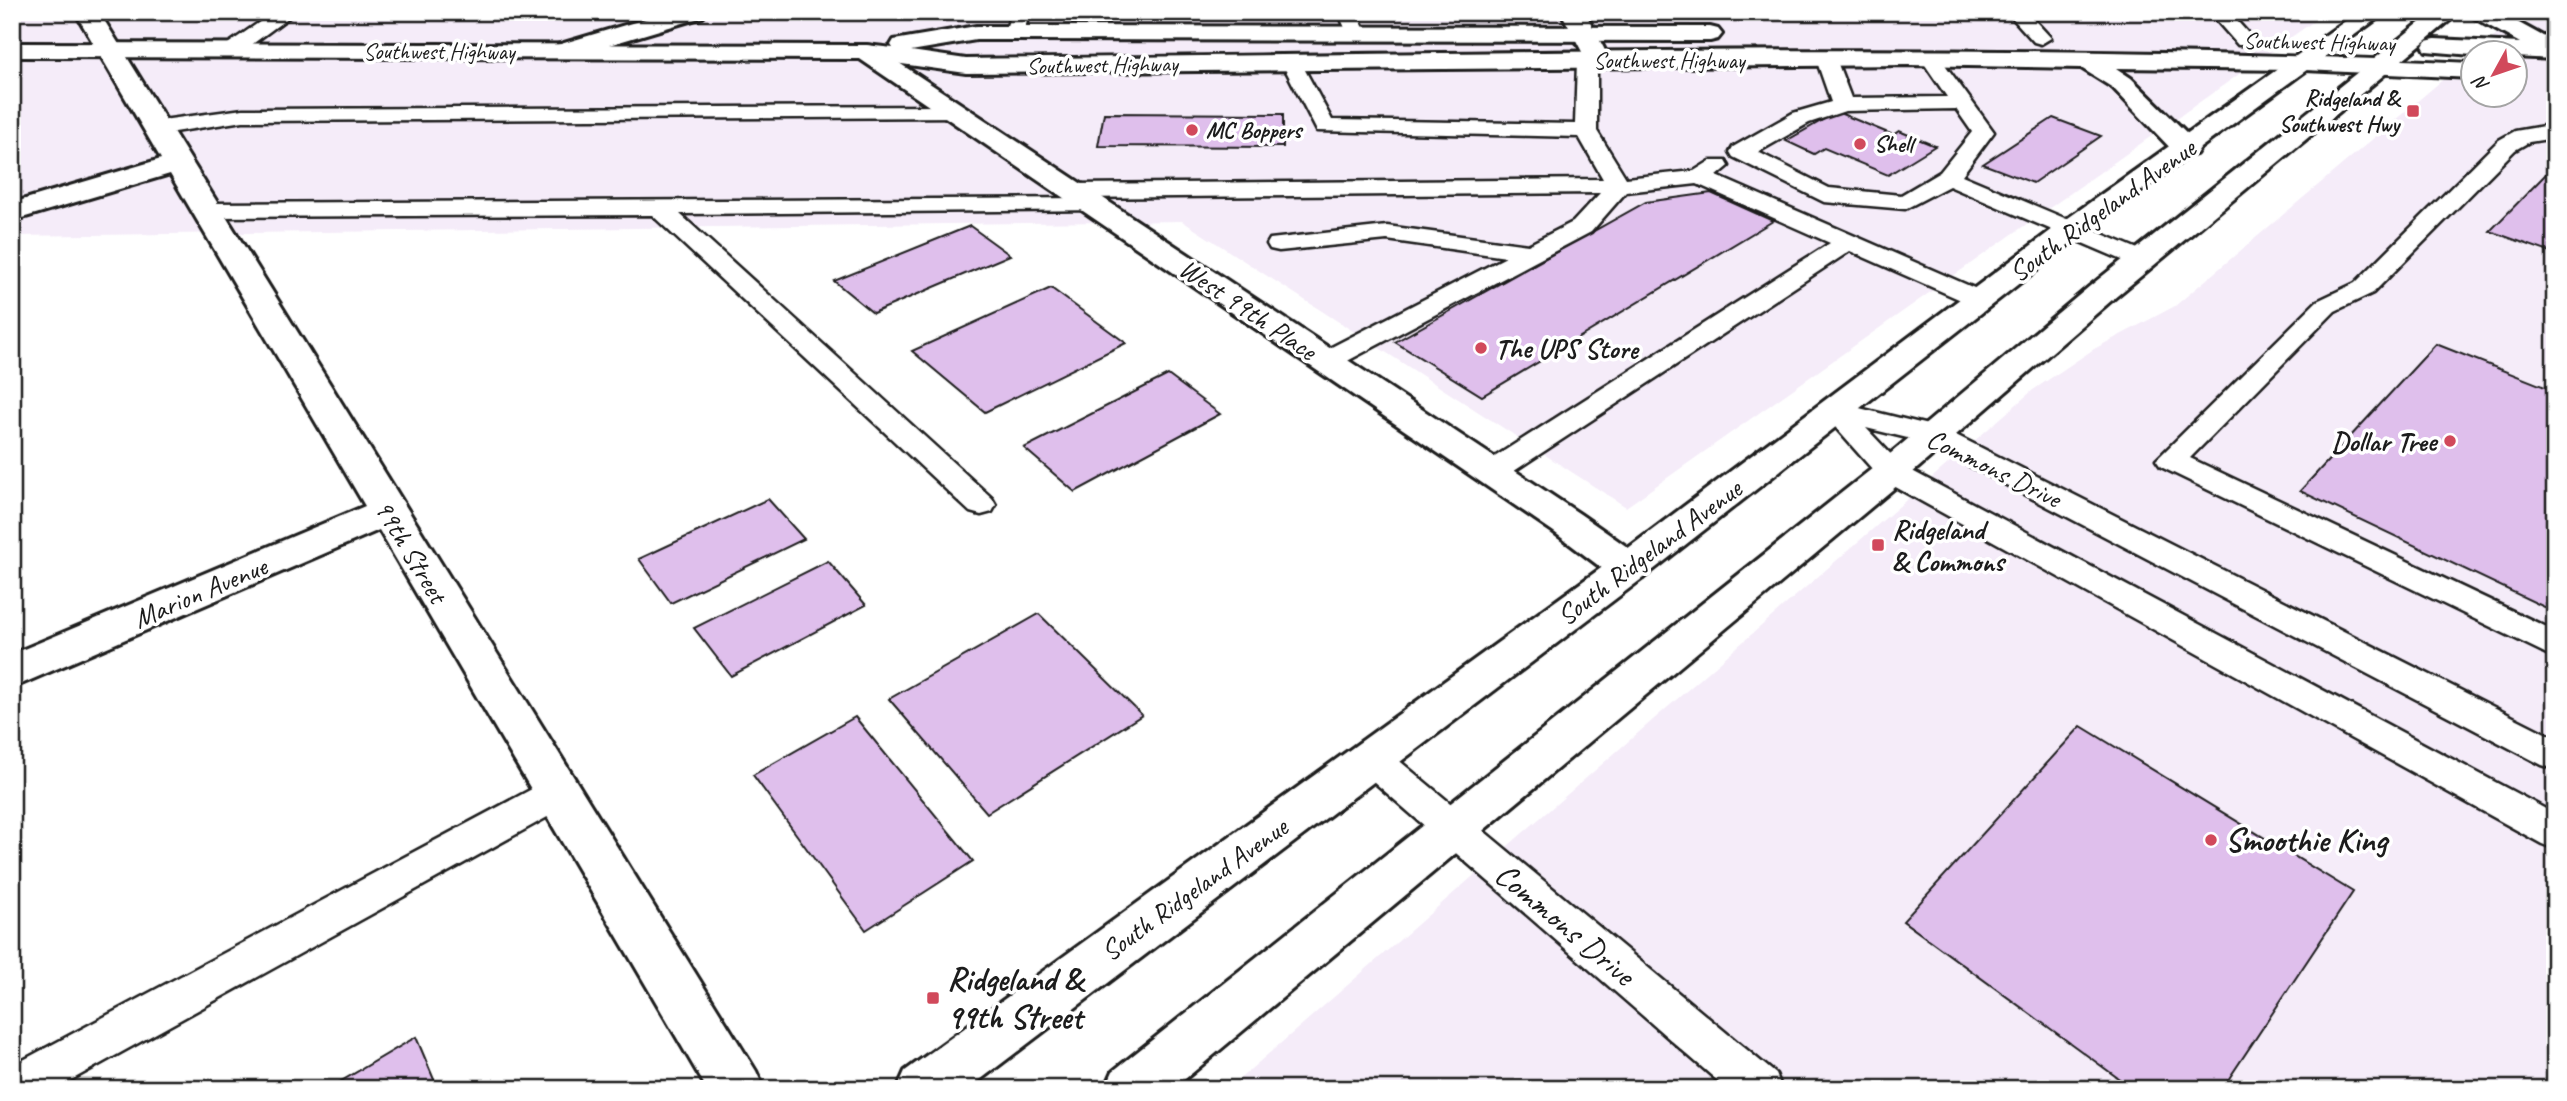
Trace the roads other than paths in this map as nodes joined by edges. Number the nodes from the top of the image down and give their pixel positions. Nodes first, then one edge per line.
1 (87, 12) edge
2 (287, 12) edge
3 (695, 12) edge
4 (2016, 12) edge
5 (2218, 12) edge
6 (2374, 12) edge
7 (2448, 12) edge
8 (2480, 12) edge
9 (1577, 17) edge
10 (1351, 22) edge
11 (1018, 23) edge
12 (1737, 34) dead end
13 (1847, 36) dead end
14 (2041, 38) junction
15 (2245, 41) junction
16 (2336, 41) junction
17 (2406, 44) junction
18 (12, 50) edge
19 (110, 50) junction
20 (232, 50) junction
21 (563, 51) junction
22 (866, 51) junction
23 (2555, 52) edge
24 (1826, 59) junction
25 (1931, 59) junction
26 (2085, 59) junction
27 (1593, 60) junction
28 (1292, 63) junction
29 (2305, 64) junction
30 (2378, 66) junction
31 (2458, 70) edge
32 (2528, 75) edge
33 (2555, 76) edge
34 (1963, 103) junction
35 (1843, 105) junction
36 (956, 112) junction
37 (155, 128) junction
38 (1586, 131) junction
39 (2555, 131) edge
40 (2186, 148) junction
41 (1741, 152) junction
42 (177, 163) junction
43 (1700, 177) junction
44 (1948, 177) junction
45 (1619, 186) junction
46 (1084, 198) junction
47 (658, 207) junction
48 (205, 210) junction
49 (12, 212) edge
50 (2071, 229) junction
51 (1849, 241) junction
52 (1279, 244) dead end
53 (1531, 253) junction
54 (2143, 260) junction
55 (1979, 299) junction
56 (1326, 361) junction
57 (1835, 411) junction
58 (1934, 435) junction
59 (1492, 472) junction
60 (1891, 472) junction
61 (981, 505) dead end
62 (388, 511) junction
63 (1629, 568) junction
64 (2555, 646) edge
65 (12, 672) edge
66 (2555, 755) edge
67 (1370, 758) junction
68 (558, 793) junction
69 (1452, 828) junction
70 (2555, 833) edge
71 (12, 1089) edge
72 (737, 1089) edge
73 (924, 1089) edge
74 (1132, 1089) edge
75 (1760, 1089) edge

1 - 19 main road, 99th Street
2 - 20 lane
3 - 21 main road
4 - 14 lane
5 - 15 lane
6 - 16 main road, South Ridgeland Avenue
7 - 17 main road
8 - 23 main road
9 - 10 main road, Southwest Highway
9 - 12 main road, Southwest Highway
9 - 27 main road
10 - 11 main road, Southwest Highway
11 - 22 main road, Southwest Highway
13 - 14 main road, Southwest Highway
14 - 15 main road, Southwest Highway
15 - 16 main road, Southwest Highway
16 - 17 main road, Southwest Highway
16 - 29 main road, South Ridgeland Avenue
17 - 23 main road, Southwest Highway
17 - 30 main road
18 - 19 main road, Southwest Highway
19 - 20 main road, Southwest Highway
19 - 37 main road, 99th Street
20 - 21 main road, Southwest Highway
21 - 22 main road, Southwest Highway
22 - 28 main road, Southwest Highway
22 - 36 main road, West 99th Place
24 - 25 main road, Southwest Highway
24 - 27 main road, Southwest Highway
24 - 35 lane
25 - 26 main road, Southwest Highway
25 - 34 lane
26 - 29 main road, Southwest Highway
26 - 40 main road
27 - 28 main road, Southwest Highway
27 - 38 lane
28 - 38 lane
29 - 30 main road, Southwest Highway
29 - 40 main road, South Ridgeland Avenue
30 - 31 main road, Southwest Highway
30 - 54 main road
32 - 33 main road
34 - 35 lane
34 - 44 lane
35 - 41 lane
36 - 37 lane
36 - 46 main road, West 99th Place
37 - 42 main road, 99th Street
38 - 45 lane
39 - 64 lane
40 - 50 main road, South Ridgeland Avenue
41 - 43 lane
41 - 44 lane
42 - 48 main road, 99th Street
42 - 49 main road
43 - 45 lane
43 - 51 lane
44 - 50 lane
45 - 46 lane
45 - 53 lane
46 - 47 lane
46 - 56 main road, West 99th Place
47 - 48 lane
47 - 61 lane
48 - 62 main road, 99th Street
50 - 54 lane
50 - 55 main road, South Ridgeland Avenue
51 - 55 lane
51 - 59 lane
52 - 53 lane
53 - 56 lane
54 - 58 main road
55 - 57 main road, South Ridgeland Avenue
56 - 59 main road, West 99th Place
57 - 58 lane, Commons Drive
57 - 60 lane, Commons Drive
57 - 63 main road, South Ridgeland Avenue
58 - 60 main road
58 - 66 lane, Commons Drive
59 - 63 main road, West 99th Place
60 - 69 main road
60 - 70 lane, Commons Drive
62 - 65 main road, Marion Avenue
62 - 68 main road, 99th Street
63 - 67 main road, South Ridgeland Avenue
67 - 69 lane, Commons Drive
67 - 73 main road, South Ridgeland Avenue
68 - 71 lane
68 - 72 main road, 99th Street
69 - 74 main road
69 - 75 lane, Commons Drive

